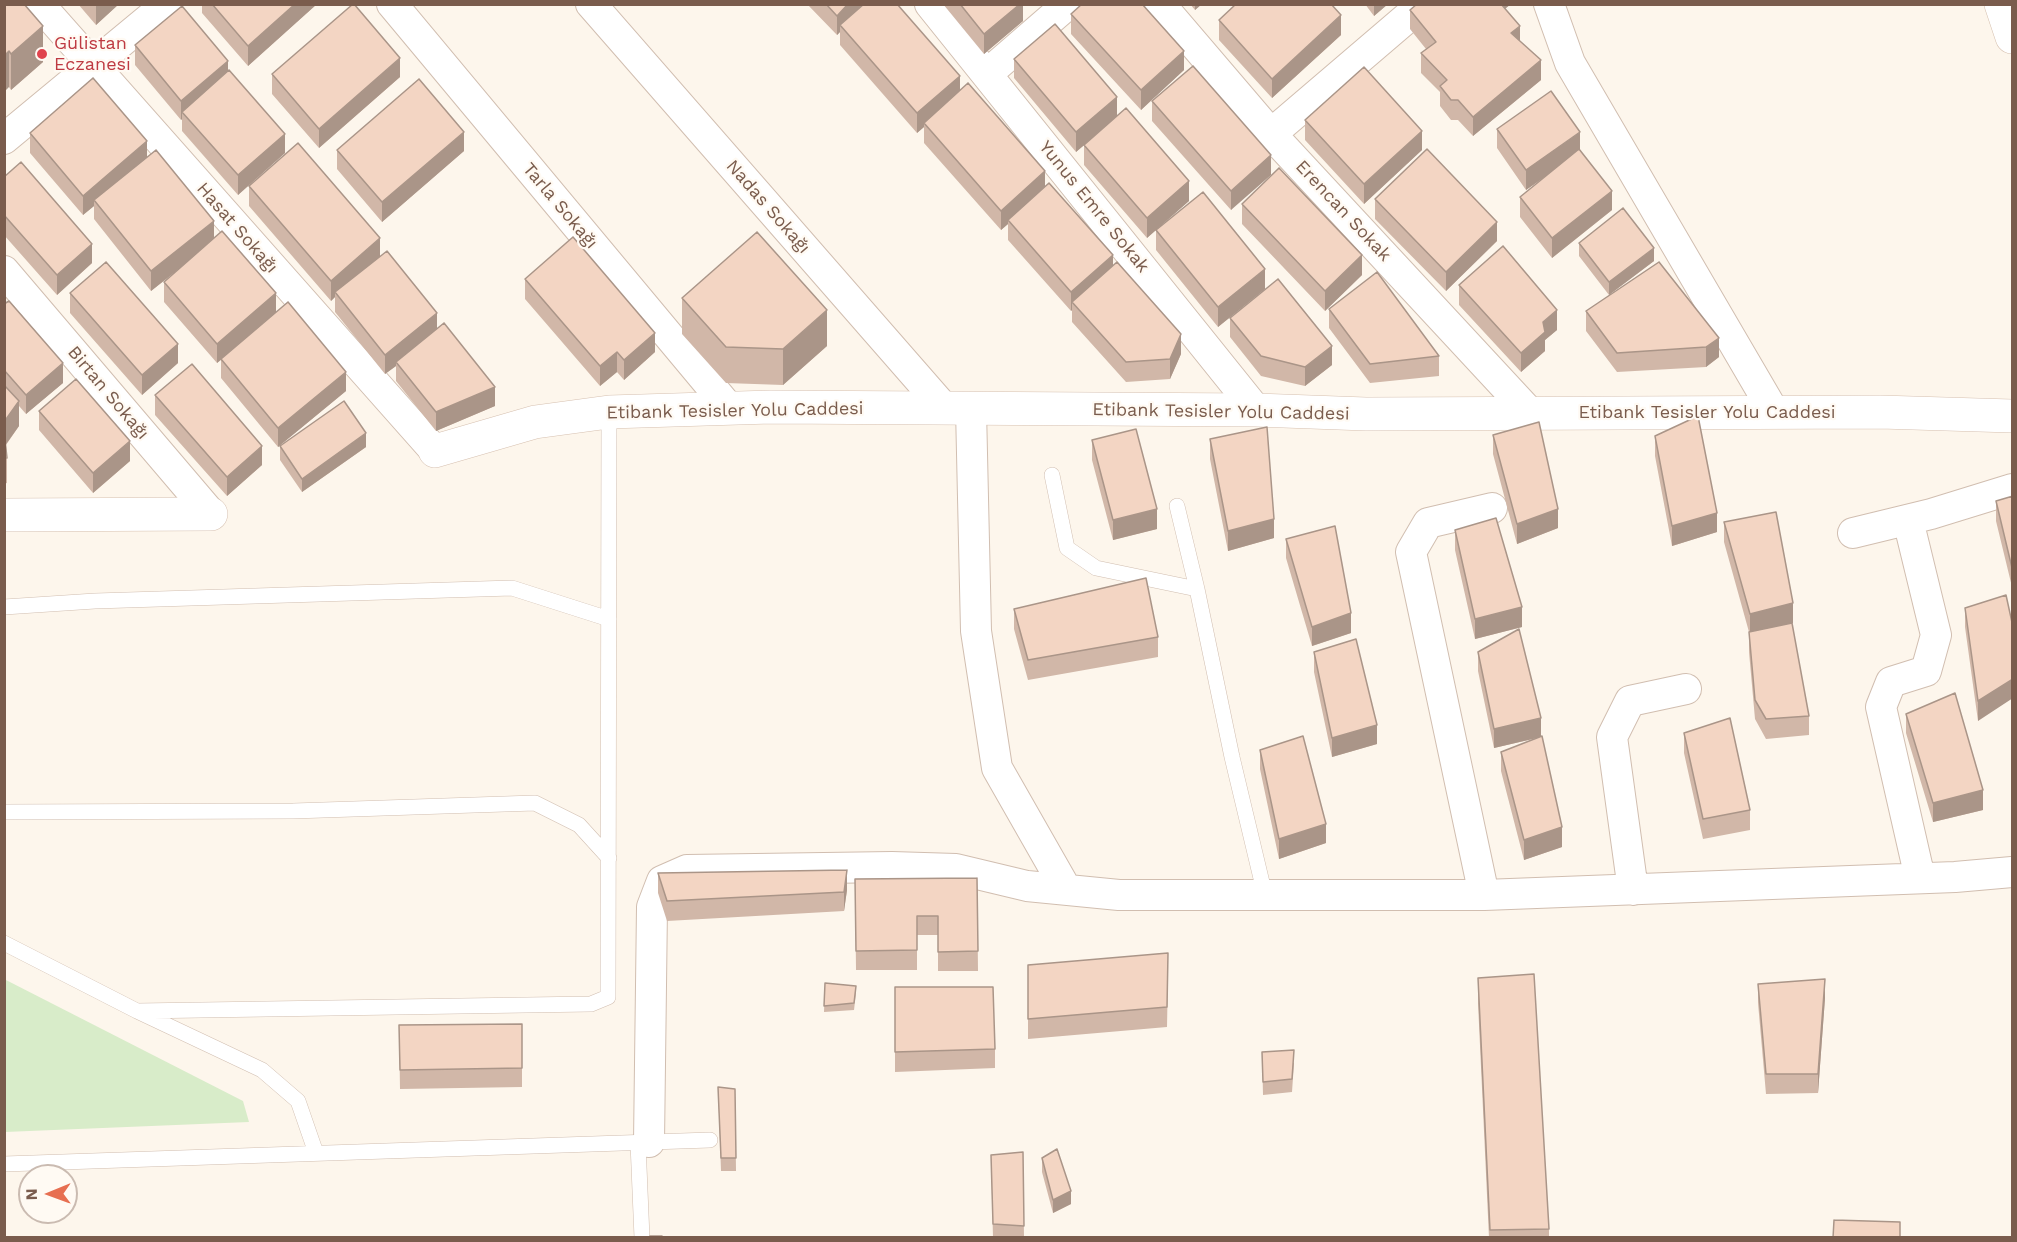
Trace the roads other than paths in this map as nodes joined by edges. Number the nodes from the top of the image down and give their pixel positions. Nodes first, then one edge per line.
1 (39, 4) edge
2 (167, 4) edge
3 (392, 4) edge
4 (591, 4) edge
5 (930, 4) edge
6 (1068, 4) edge
7 (1160, 4) edge
8 (1423, 4) edge
9 (1549, 4) edge
10 (94, 65) junction
11 (987, 74) junction
12 (1271, 134) junction
13 (4, 140) edge
14 (4, 271) edge
15 (729, 408) junction
16 (958, 409) junction
17 (1256, 410) junction
18 (609, 412) junction
19 (1774, 412) junction
20 (1530, 413) junction
21 (2013, 416) edge
22 (435, 451) joint
23 (1052, 475) dead end
24 (2013, 489) edge
25 (1177, 506) dead end
26 (1492, 508) dead end
27 (211, 514) joint
28 (4, 515) edge
29 (1908, 520) junction
30 (1853, 533) dead end
31 (1197, 589) junction
32 (4, 607) edge
33 (609, 619) junction
34 (1686, 689) dead end
35 (4, 812) edge
36 (609, 858) junction
37 (2013, 872) edge
38 (1920, 878) junction
39 (1066, 889) junction
40 (1633, 890) junction
41 (1265, 895) junction
42 (1484, 895) junction
43 (4, 943) edge
44 (137, 1011) junction
45 (710, 1140) dead end
46 (644, 1143) junction
47 (316, 1153) junction
48 (4, 1164) edge
49 (642, 1238) edge

1 - 10 street, Hasat Sokağı
2 - 10 street
3 - 15 street, Tarla Sokağı
4 - 16 street, Nadas Sokağı
5 - 11 street, Yunus Emre Sokak
6 - 11 street
7 - 12 street, Erencan Sokak
8 - 12 street
9 - 19 street
10 - 13 street
10 - 22 street, Hasat Sokağı
11 - 17 street, Yunus Emre Sokak
12 - 20 street, Erencan Sokak
14 - 27 street, Birtan Sokağı
15 - 16 street, Etibank Tesisler Yolu Caddesi
15 - 18 street, Etibank Tesisler Yolu Caddesi
16 - 17 street, Etibank Tesisler Yolu Caddesi
16 - 39 street
17 - 20 street, Etibank Tesisler Yolu Caddesi
18 - 22 street, Etibank Tesisler Yolu Caddesi
18 - 33 lane
19 - 20 street, Etibank Tesisler Yolu Caddesi
19 - 21 street, Etibank Tesisler Yolu Caddesi
23 - 31 lane
24 - 29 street
25 - 31 lane
26 - 42 street
27 - 28 street
29 - 30 street
29 - 38 street
31 - 41 lane
32 - 33 lane
33 - 36 lane
34 - 40 street
35 - 36 lane
36 - 44 lane
37 - 38 street
38 - 40 street
39 - 41 street
39 - 46 street
40 - 42 street
41 - 42 street
43 - 44 lane
44 - 47 lane
45 - 46 lane
46 - 47 lane
46 - 49 lane
47 - 48 lane

